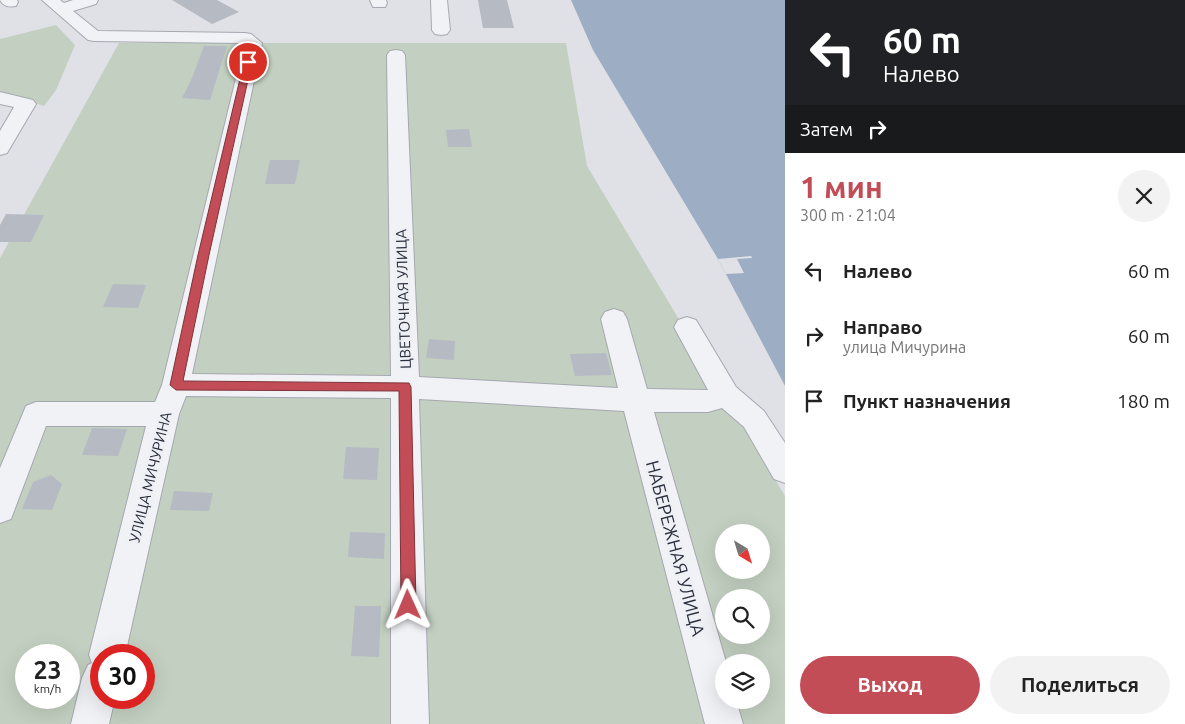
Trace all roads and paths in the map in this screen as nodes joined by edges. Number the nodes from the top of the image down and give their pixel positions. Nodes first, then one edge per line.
1 (440, 0) edge
2 (93, 1) edge
3 (55, 4) edge
4 (441, 30) dead end
5 (396, 55) dead end
6 (0, 98) edge
7 (0, 149) edge
8 (614, 319) dead end
9 (687, 326) dead end
10 (405, 387) junction
11 (726, 395) junction
12 (170, 399) junction
13 (636, 400) junction
14 (785, 470) edge
15 (0, 509) edge
16 (110, 644) edge
17 (94, 709) edge
18 (90, 724) edge
19 (410, 724) edge
20 (724, 724) edge

1 - 4 street
2 - 3 street
3 - 12 street, УЛИЦА МИЧУРИНА
5 - 10 street, ЦВЕТОЧНАЯ УЛИЦА
6 - 7 street
8 - 13 street, НАБЕРЕЖНАЯ УЛИЦА
9 - 11 street
10 - 12 street
10 - 13 street
10 - 19 street, ЦВЕТОЧНАЯ УЛИЦА
11 - 13 street
11 - 14 street
12 - 15 street
12 - 16 street, УЛИЦА МИЧУРИНА
13 - 20 street, НАБЕРЕЖНАЯ УЛИЦА
17 - 18 street

